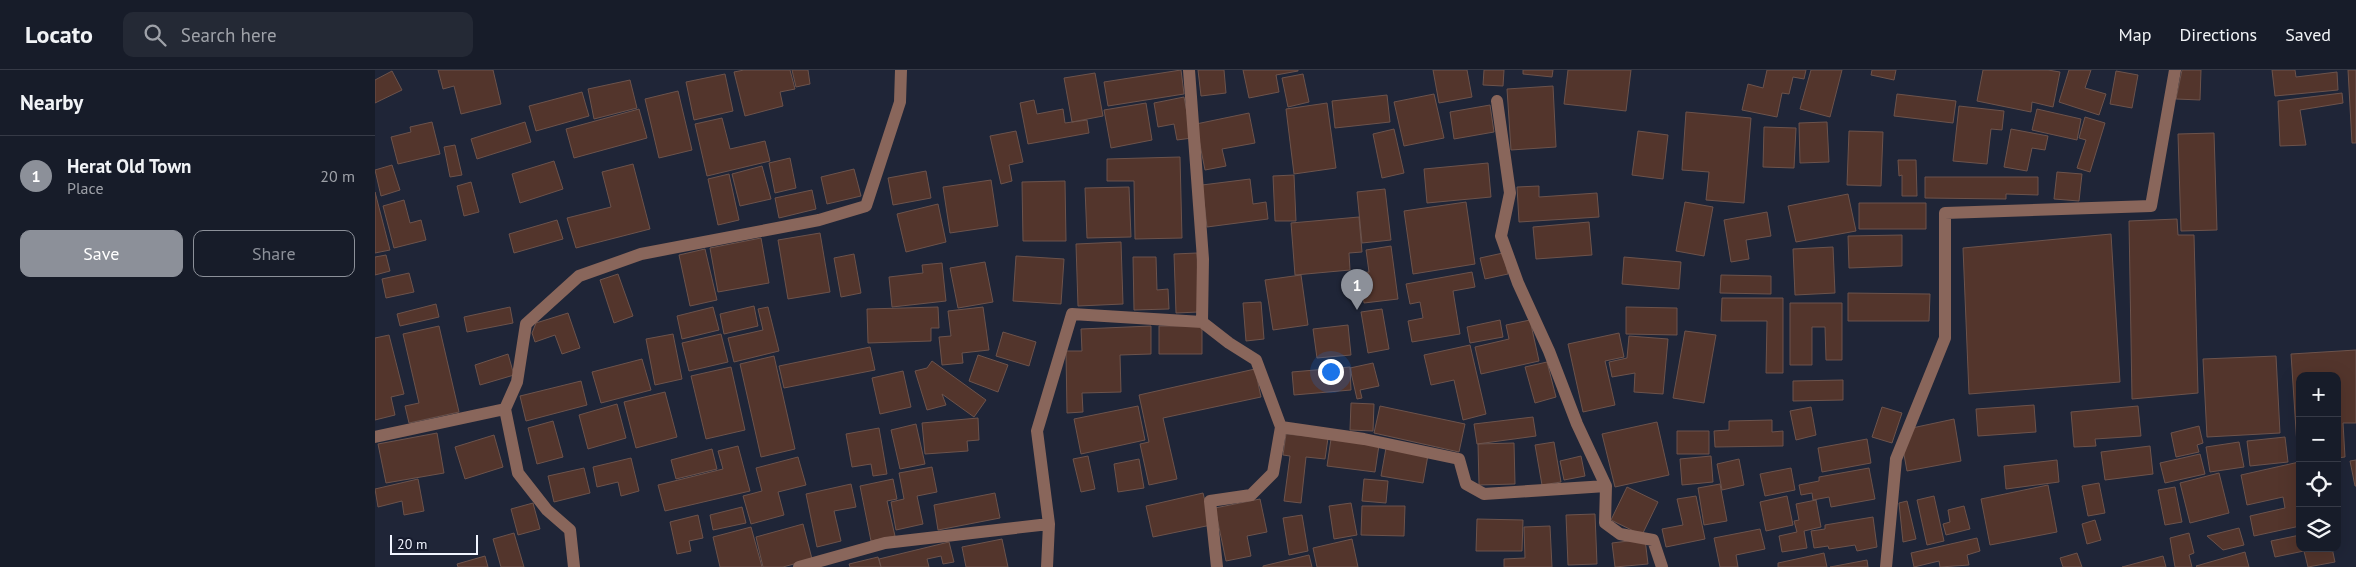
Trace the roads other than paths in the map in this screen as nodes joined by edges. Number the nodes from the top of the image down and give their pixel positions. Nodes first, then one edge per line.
1 (901, 70) edge
2 (1189, 70) edge
3 (2175, 70) edge
4 (1497, 101) dead end
5 (1202, 322) junction
6 (505, 409) junction
7 (1281, 427) junction
8 (375, 437) edge
9 (1606, 486) junction
10 (1049, 524) junction
11 (574, 567) edge
12 (799, 567) edge
13 (1047, 567) edge
14 (1217, 567) edge
15 (1662, 567) edge
16 (1886, 567) edge

1 - 6 street
2 - 5 street
3 - 16 street
4 - 9 street
5 - 7 street
5 - 10 street
6 - 8 street
6 - 11 street
7 - 9 street
7 - 14 street
9 - 15 street
10 - 12 street
10 - 13 street

